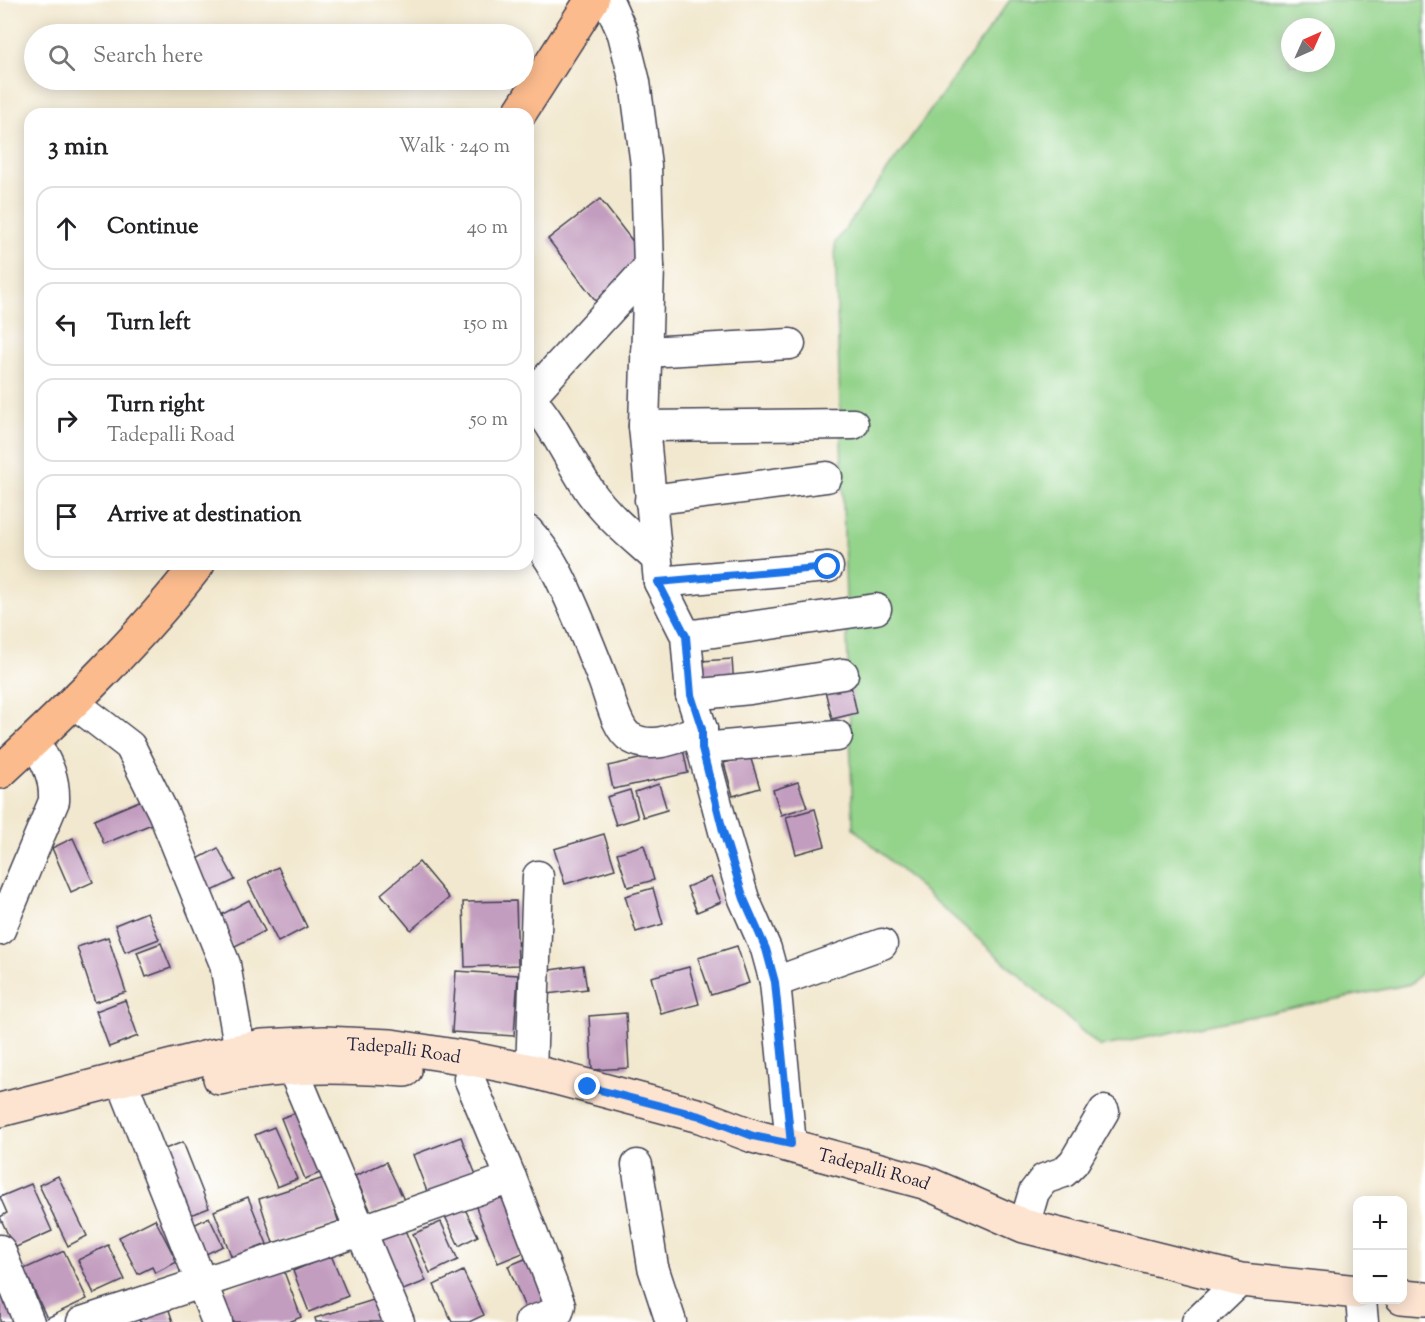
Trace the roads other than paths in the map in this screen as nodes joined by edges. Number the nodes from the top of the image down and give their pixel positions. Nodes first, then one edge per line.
1 (592, 0) edge
2 (608, 0) edge
3 (523, 108) edge
4 (649, 267) junction
5 (790, 344) dead end
6 (646, 352) junction
7 (534, 393) edge
8 (534, 404) edge
9 (853, 424) dead end
10 (644, 426) junction
11 (827, 477) dead end
12 (650, 500) junction
13 (534, 540) edge
14 (828, 567) dead end
15 (193, 570) edge
16 (657, 570) junction
17 (876, 609) dead end
18 (686, 636) junction
19 (843, 674) dead end
20 (691, 695) junction
21 (74, 703) junction
22 (837, 736) dead end
23 (702, 738) junction
24 (34, 740) junction
25 (0, 772) edge
26 (538, 876) dead end
27 (0, 930) edge
28 (882, 944) dead end
29 (775, 982) junction
30 (240, 1051) junction
31 (292, 1067) junction
32 (531, 1071) junction
33 (469, 1078) junction
34 (125, 1089) junction
35 (0, 1110) edge
36 (1104, 1111) dead end
37 (0, 1132) edge
38 (753, 1136) junction
39 (791, 1144) junction
40 (637, 1166) dead end
41 (511, 1178) junction
42 (1024, 1226) junction
43 (360, 1231) junction
44 (0, 1250) edge
45 (1241, 1280) junction
46 (202, 1283) junction
47 (1353, 1291) edge
48 (1407, 1297) edge
49 (1425, 1299) edge
50 (1361, 1304) edge
51 (29, 1322) edge
52 (82, 1322) edge
53 (217, 1322) edge
54 (399, 1322) edge
55 (530, 1322) edge
56 (671, 1322) edge
57 (1197, 1322) edge
58 (1363, 1322) edge

1 - 3 main road
2 - 4 street
4 - 6 street
4 - 7 street
5 - 6 street
6 - 10 street
8 - 16 street
9 - 10 street
10 - 12 street
11 - 12 street
12 - 16 street
13 - 23 street
14 - 16 street
15 - 21 main road
16 - 18 street
17 - 18 street
18 - 20 street
19 - 20 street
20 - 23 street
21 - 24 main road
21 - 30 street
22 - 23 street
23 - 29 street
24 - 25 main road
24 - 27 street
26 - 32 street
28 - 29 street
29 - 39 street
30 - 32 street, Tadepalli Road
30 - 34 street, Tadepalli Road
31 - 33 street
31 - 34 street
31 - 43 street
32 - 38 street, Tadepalli Road
33 - 38 street
33 - 41 street
34 - 35 street, Tadepalli Road
34 - 37 street
34 - 46 street
36 - 42 street
38 - 39 street, Tadepalli Road
39 - 42 street, Tadepalli Road
40 - 56 street
41 - 43 street
41 - 55 street
42 - 45 street, Tadepalli Road
43 - 46 street
43 - 54 street
44 - 51 street
45 - 47 street, Tadepalli Road
45 - 57 street
46 - 52 street
46 - 53 street
48 - 49 street
50 - 58 street

